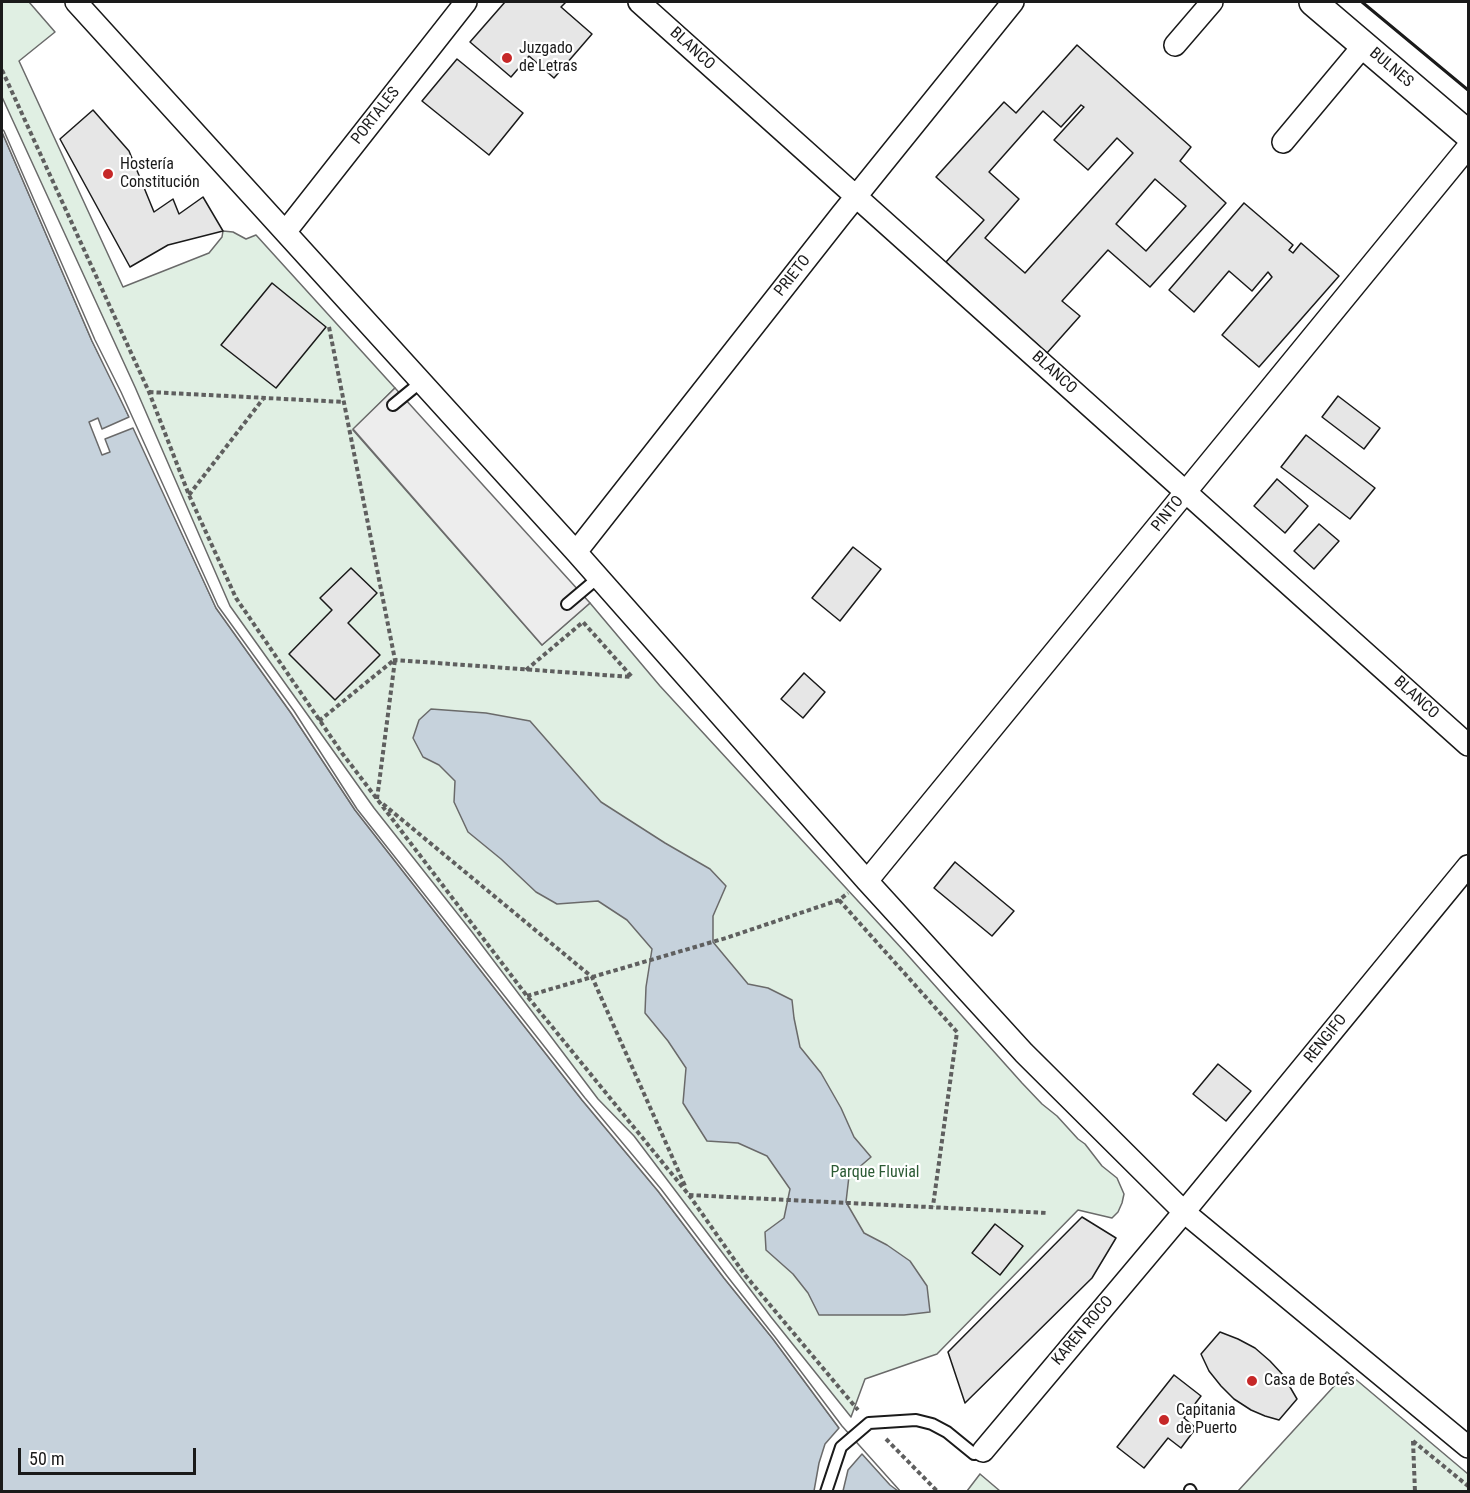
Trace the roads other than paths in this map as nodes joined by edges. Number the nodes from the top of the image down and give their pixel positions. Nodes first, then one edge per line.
1 (76, 2) edge
2 (466, 2) edge
3 (639, 2) edge
4 (1013, 2) edge
5 (1212, 2) edge
6 (1313, 2) edge
7 (1175, 45) dead end
8 (1364, 45) junction
9 (1468, 134) edge
10 (1283, 142) dead end
11 (1468, 147) edge
12 (856, 196) junction
13 (286, 231) junction
14 (421, 382) junction
15 (393, 405) dead end
16 (1186, 492) junction
17 (576, 552) junction
18 (599, 577) junction
19 (567, 604) dead end
20 (1468, 745) edge
21 (1468, 866) edge
22 (867, 880) junction
23 (1184, 1212) junction
24 (1468, 1447) edge
25 (983, 1451) joint
26 (826, 1491) edge

1 - 13 street
2 - 13 street, PORTALES
3 - 12 street, BLANCO
4 - 12 street, PRIETO
5 - 7 street
6 - 8 street, BULNES
8 - 9 street, BULNES
8 - 10 street
11 - 16 street, PINTO
12 - 16 street, BLANCO
12 - 17 street, PRIETO
13 - 14 street
14 - 15 lane
14 - 17 street
16 - 20 street, BLANCO
16 - 22 street, PINTO
17 - 18 street
18 - 19 lane
18 - 22 street
21 - 23 street, RENGIFO
22 - 23 street
23 - 24 street
23 - 25 street, KAREN ROCO
25 - 26 lane

